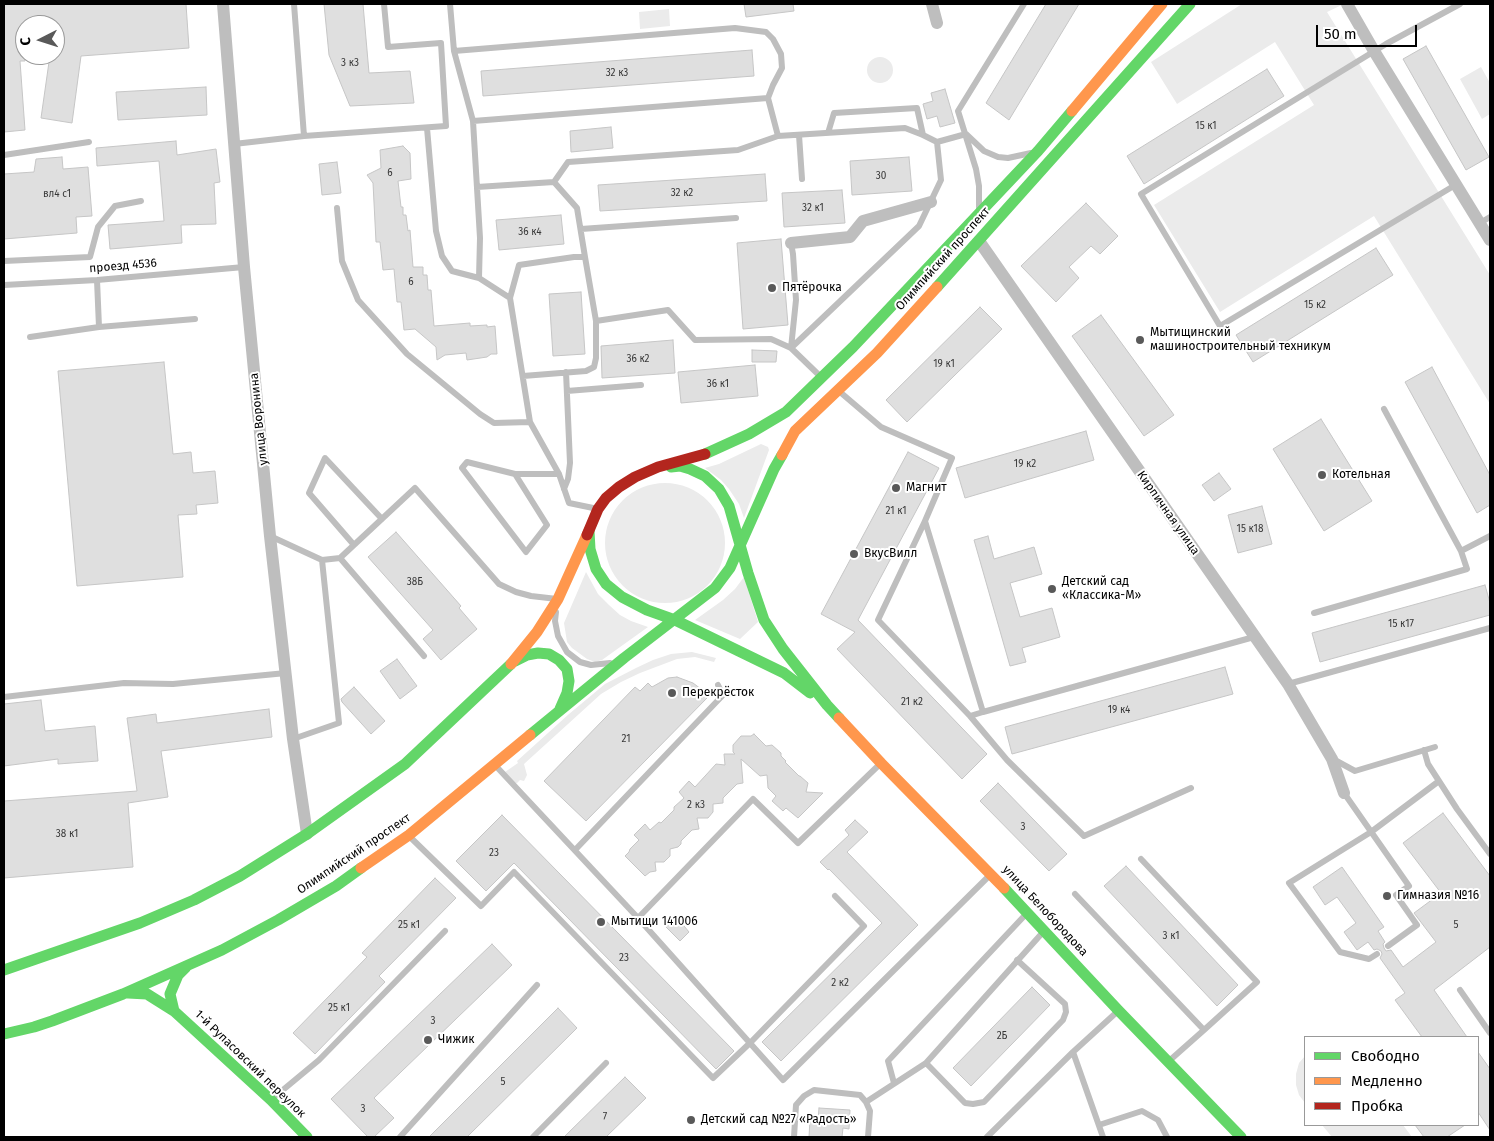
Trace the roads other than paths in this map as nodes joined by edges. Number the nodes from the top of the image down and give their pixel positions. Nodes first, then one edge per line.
1 (223, 4) edge
2 (294, 4) edge
3 (384, 4) edge
4 (450, 4) edge
5 (932, 4) edge
6 (1024, 4) edge
7 (1162, 4) edge
8 (1194, 4) edge
9 (1346, 4) edge
10 (1460, 4) edge
11 (1187, 7) edge
12 (938, 24) dead end
13 (454, 51) junction
14 (1374, 51) junction
15 (768, 98) junction
16 (473, 121) junction
17 (427, 128) junction
18 (828, 133) junction
19 (966, 134) junction
20 (799, 135) junction
21 (923, 135) junction
22 (304, 136) junction
23 (778, 136) junction
24 (89, 142) dead end
25 (938, 142) junction
26 (234, 144) junction
27 (1038, 151) junction
28 (4, 155) edge
29 (802, 180) dead end
30 (554, 182) junction
31 (1457, 184) junction
32 (477, 187) junction
33 (141, 201) dead end
34 (930, 202) junction
35 (337, 208) dead end
36 (979, 214) junction
37 (736, 218) dead end
38 (1485, 220) edge
39 (581, 229) junction
40 (1490, 240) edge
41 (979, 241) junction
42 (791, 243) joint
43 (585, 257) junction
44 (4, 261) edge
45 (244, 267) junction
46 (479, 278) junction
47 (97, 280) junction
48 (4, 285) edge
49 (510, 298) junction
50 (195, 320) dead end
51 (596, 321) junction
52 (100, 327) junction
53 (30, 336) dead end
54 (791, 348) junction
55 (566, 372) junction
56 (523, 376) junction
57 (822, 378) junction
58 (641, 386) dead end
59 (837, 390) junction
60 (567, 391) junction
61 (1384, 409) dead end
62 (530, 422) junction
63 (658, 468) junction
64 (515, 474) junction
65 (559, 474) junction
66 (564, 489) junction
67 (598, 508) junction
68 (382, 520) junction
69 (925, 521) junction
70 (589, 528) junction
71 (270, 536) junction
72 (1490, 536) edge
73 (354, 546) junction
74 (740, 546) junction
75 (1461, 551) junction
76 (340, 558) junction
77 (322, 560) junction
78 (557, 601) junction
79 (1314, 614) dead end
80 (675, 620) junction
81 (1490, 628) edge
82 (1254, 637) junction
83 (424, 656) dead end
84 (624, 658) junction
85 (514, 661) junction
86 (286, 673) junction
87 (718, 684) dead end
88 (1288, 684) junction
89 (4, 697) edge
90 (827, 705) junction
91 (559, 710) junction
92 (983, 712) junction
93 (970, 716) junction
94 (293, 739) junction
95 (1435, 747) dead end
96 (1424, 750) junction
97 (1332, 759) junction
98 (881, 763) junction
99 (494, 764) junction
100 (1439, 781) junction
101 (1191, 788) dead end
102 (1344, 793) joint
103 (1371, 832) junction
104 (307, 834) junction
105 (409, 835) junction
106 (575, 850) junction
107 (1490, 854) edge
108 (1141, 859) dead end
109 (991, 874) junction
110 (1075, 894) dead end
111 (835, 896) dead end
112 (1028, 912) junction
113 (638, 918) junction
114 (1044, 930) junction
115 (444, 931) dead end
116 (1388, 946) dead end
117 (1376, 954) dead end
118 (1017, 960) junction
119 (191, 964) junction
120 (4, 970) edge
121 (537, 985) dead end
122 (1460, 990) dead end
123 (123, 994) junction
124 (1118, 1010) junction
125 (174, 1011) junction
126 (1204, 1030) junction
127 (1490, 1033) edge
128 (4, 1034) edge
129 (751, 1042) junction
130 (1073, 1052) junction
131 (1168, 1062) junction
132 (606, 1063) dead end
133 (926, 1063) junction
134 (894, 1083) junction
135 (271, 1100) junction
136 (866, 1102) junction
137 (1099, 1125) junction
138 (1102, 1136) edge
139 (307, 1137) edge
140 (400, 1137) edge
141 (533, 1137) edge
142 (794, 1137) edge
143 (868, 1137) edge
144 (987, 1137) edge
145 (1167, 1137) edge
146 (1241, 1137) edge

1 - 26 street, улица Воронина
2 - 22 lane
3 - 17 lane
4 - 13 lane
5 - 12 street
6 - 19 lane
7 - 27 main road, Олимпийский проспект
8 - 11 main road, Олимпийский проспект
9 - 14 street
10 - 14 lane
11 - 41 main road, Олимпийский проспект
13 - 15 lane
13 - 16 lane
14 - 31 street
14 - 31 lane
15 - 16 lane
15 - 23 lane
16 - 32 lane
17 - 22 lane
17 - 46 lane
18 - 20 lane
18 - 21 lane
18 - 21 lane
19 - 25 lane
19 - 27 lane
19 - 36 lane
20 - 23 lane
20 - 29 lane
21 - 25 lane
22 - 26 lane
23 - 30 lane
24 - 28 lane
25 - 34 lane
26 - 45 street, улица Воронина
27 - 36 main road, Олимпийский проспект
30 - 32 lane
30 - 39 lane
31 - 38 street
32 - 46 lane
33 - 44 lane
34 - 42 street
34 - 54 lane
35 - 62 lane
36 - 57 main road, Олимпийский проспект
37 - 39 lane
38 - 40 street
39 - 43 lane
41 - 59 main road, Олимпийский проспект
41 - 82 street, Кирпичная улица
42 - 54 lane
43 - 49 lane
43 - 51 lane
45 - 47 lane, проезд 4536
45 - 71 street, улица Воронина
46 - 49 lane
47 - 48 lane, проезд 4536
47 - 52 lane
49 - 56 lane
50 - 52 lane
51 - 54 lane
51 - 55 lane
52 - 53 lane
54 - 57 lane
55 - 56 lane
55 - 60 lane
56 - 62 lane
57 - 63 main road, Олимпийский проспект
58 - 60 lane
59 - 69 lane
59 - 74 main road, Олимпийский проспект
60 - 66 lane
61 - 75 lane
62 - 65 lane
63 - 67 main road, Олимпийский проспект
63 - 74 main road, Олимпийский проспект
64 - 64 lane
64 - 65 lane
65 - 66 lane
66 - 67 lane
67 - 70 main road, Олимпийский проспект
68 - 73 lane
68 - 73 lane
68 - 78 lane
69 - 92 lane
69 - 93 lane
70 - 78 main road, Олимпийский проспект
70 - 80 main road, Олимпийский проспект
71 - 77 lane
71 - 86 street, улица Воронина
72 - 75 lane
73 - 76 lane
74 - 80 main road, Олимпийский проспект
74 - 90 main road
75 - 79 lane
76 - 77 lane
76 - 83 lane
77 - 94 lane
78 - 84 lane
78 - 85 main road, Олимпийский проспект
80 - 84 main road, Олимпийский проспект
80 - 90 main road
81 - 88 lane
82 - 88 street, Кирпичная улица
82 - 92 lane
84 - 91 main road, Олимпийский проспект
85 - 91 main road
85 - 104 main road, Олимпийский проспект
86 - 89 lane
86 - 94 street, улица Воронина
87 - 106 lane
88 - 97 street, Кирпичная улица
90 - 98 main road, улица Белобородова
91 - 99 main road, Олимпийский проспект
92 - 93 lane
93 - 101 lane
94 - 104 street, улица Воронина
95 - 96 lane
96 - 97 lane
96 - 100 lane
97 - 102 street, Кирпичная улица
98 - 109 main road, улица Белобородова
98 - 113 lane
99 - 105 main road, Олимпийский проспект
99 - 106 lane
100 - 103 lane
100 - 107 lane
102 - 103 lane
103 - 116 lane
103 - 117 lane
104 - 120 main road, Олимпийский проспект
105 - 119 main road, Олимпийский проспект
105 - 129 lane
106 - 113 lane
108 - 126 lane
109 - 112 main road, улица Белобородова
109 - 129 lane
110 - 126 lane
111 - 129 lane
112 - 114 main road, улица Белобородова
112 - 134 lane
113 - 129 lane
114 - 118 lane
114 - 124 main road, улица Белобородова
115 - 135 lane
118 - 133 lane
118 - 133 lane
119 - 123 main road, Олимпийский проспект
119 - 125 main road, 1-й Рупасовский переулок
121 - 140 lane
122 - 127 lane
123 - 125 main road, 1-й Рупасовский переулок
123 - 128 main road, Олимпийский проспект
124 - 130 lane
124 - 131 main road, улица Белобородова
125 - 135 main road, 1-й Рупасовский переулок
126 - 131 lane
130 - 137 lane
130 - 144 lane
131 - 146 main road, улица Белобородова
132 - 141 lane
133 - 134 lane
134 - 136 lane
135 - 139 main road, 1-й Рупасовский переулок
136 - 142 lane
136 - 143 lane
137 - 138 lane
137 - 145 lane

